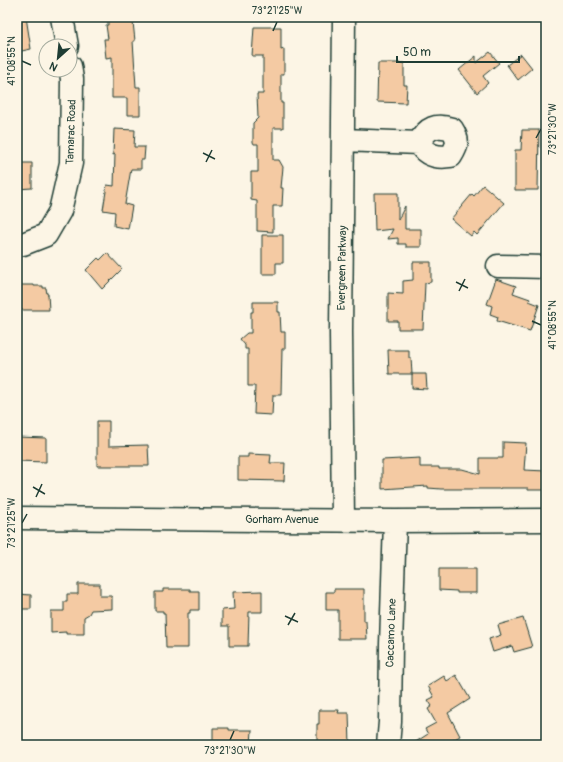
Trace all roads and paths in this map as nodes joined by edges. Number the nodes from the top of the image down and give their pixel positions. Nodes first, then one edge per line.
1 (62, 17) edge
2 (344, 17) edge
3 (66, 38) edge
4 (72, 78) edge
5 (343, 140) junction
6 (419, 143) dead end
7 (17, 245) edge
8 (498, 266) dead end
9 (546, 267) edge
10 (17, 518) edge
11 (343, 520) junction
12 (546, 520) edge
13 (395, 521) junction
14 (388, 745) edge

1 - 3 street
2 - 5 street, Evergreen Parkway
4 - 7 street, Tamarac Road
5 - 6 street
5 - 11 street, Evergreen Parkway
8 - 9 street
10 - 11 street, Gorham Avenue
11 - 13 street, Gorham Avenue
12 - 13 street, Gorham Avenue
13 - 14 street, Caccamo Lane

